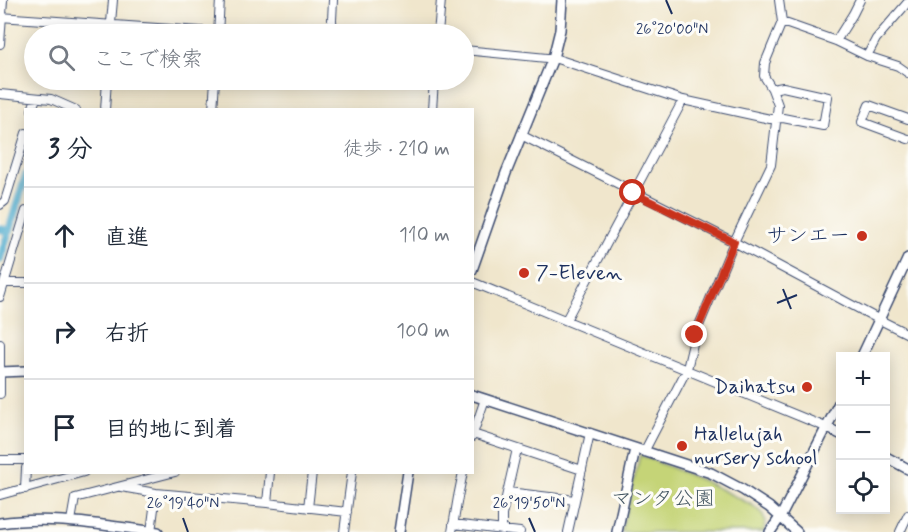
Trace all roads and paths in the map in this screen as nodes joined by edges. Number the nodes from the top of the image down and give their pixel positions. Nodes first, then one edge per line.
1 (3, 0) edge
2 (113, 0) edge
3 (220, 0) edge
4 (333, 0) edge
5 (441, 0) edge
6 (562, 0) edge
7 (779, 0) edge
8 (860, 0) edge
9 (908, 2) edge
10 (1, 17) edge
11 (782, 22) junction
12 (97, 24) edge
13 (111, 24) edge
14 (219, 24) edge
15 (332, 24) edge
16 (439, 24) edge
17 (836, 41) junction
18 (0, 44) edge
19 (474, 51) edge
20 (867, 56) junction
21 (553, 58) junction
22 (908, 73) edge
23 (772, 89) junction
24 (106, 90) edge
25 (214, 90) edge
26 (433, 90) edge
27 (0, 94) edge
28 (36, 98) junction
29 (683, 100) junction
30 (33, 108) edge
31 (71, 108) edge
32 (105, 108) edge
33 (213, 108) edge
34 (432, 108) edge
35 (777, 119) junction
36 (908, 119) edge
37 (521, 135) junction
38 (24, 139) edge
39 (908, 139) edge
40 (633, 193) junction
41 (0, 205) edge
42 (24, 218) edge
43 (734, 242) junction
44 (475, 256) edge
45 (908, 258) edge
46 (4, 283) junction
47 (24, 283) edge
48 (474, 283) edge
49 (0, 297) edge
50 (566, 320) junction
51 (880, 320) junction
52 (908, 334) edge
53 (0, 344) edge
54 (864, 352) edge
55 (687, 369) junction
56 (24, 371) edge
57 (0, 372) edge
58 (0, 394) edge
59 (474, 396) edge
60 (485, 399) junction
61 (838, 406) edge
62 (828, 428) junction
63 (474, 433) edge
64 (836, 433) edge
65 (590, 434) junction
66 (474, 436) edge
67 (517, 449) junction
68 (639, 450) junction
69 (0, 460) edge
70 (24, 460) edge
71 (890, 460) edge
72 (908, 469) edge
73 (582, 470) junction
74 (26, 474) edge
75 (42, 474) edge
76 (69, 474) edge
77 (169, 474) edge
78 (270, 474) edge
79 (312, 474) edge
80 (352, 474) edge
81 (408, 474) edge
82 (463, 474) edge
83 (42, 484) junction
84 (121, 487) junction
85 (25, 489) junction
86 (508, 492) junction
87 (156, 493) junction
88 (0, 495) edge
89 (574, 500) junction
90 (267, 503) junction
91 (308, 508) junction
92 (347, 512) junction
93 (908, 515) edge
94 (781, 516) junction
95 (71, 521) junction
96 (0, 524) edge
97 (453, 528) edge
98 (502, 530) junction
99 (153, 532) edge
100 (344, 532) edge
101 (399, 532) edge
102 (520, 532) edge
103 (568, 532) edge
104 (617, 532) edge
105 (771, 532) edge
106 (797, 532) edge
107 (900, 532) edge

1 - 10 street
2 - 13 street
3 - 14 street
4 - 15 street
5 - 16 street
6 - 21 street
7 - 11 street
8 - 17 street
9 - 20 street
10 - 12 street
10 - 18 street
11 - 17 street
11 - 23 street
17 - 20 street
19 - 21 street
20 - 22 street
21 - 29 street
21 - 37 street
23 - 35 street
23 - 35 street
24 - 32 street
25 - 33 street
26 - 34 street
27 - 28 street
28 - 30 street
28 - 31 street
29 - 35 street
29 - 40 street
35 - 43 street
36 - 39 street
37 - 40 street
37 - 44 street
38 - 41 street
40 - 43 street
40 - 50 street
42 - 46 street
43 - 51 street
43 - 55 street
45 - 51 street
46 - 47 street
46 - 49 street
48 - 50 street
50 - 55 street
51 - 52 street
51 - 54 street
53 - 57 street
55 - 62 street
55 - 68 street
56 - 57 street
57 - 58 street
59 - 60 street
60 - 63 street
60 - 65 street
61 - 62 street
62 - 64 street
62 - 94 street
65 - 68 street
65 - 73 street
66 - 67 street
67 - 73 street
67 - 86 street
68 - 94 street
68 - 104 street
69 - 70 street
71 - 72 street
73 - 89 street
74 - 85 street
75 - 83 street
76 - 83 street
77 - 84 street
78 - 90 street
79 - 91 street
80 - 92 street
81 - 101 street
82 - 97 street
83 - 85 street
84 - 87 street
84 - 95 street
85 - 88 street
86 - 89 street
86 - 98 street
87 - 90 street
87 - 99 street
89 - 103 street
90 - 91 street
91 - 92 street
92 - 100 street
93 - 107 street
94 - 105 street
94 - 106 street
95 - 96 street
95 - 99 street
97 - 98 street
98 - 102 street

